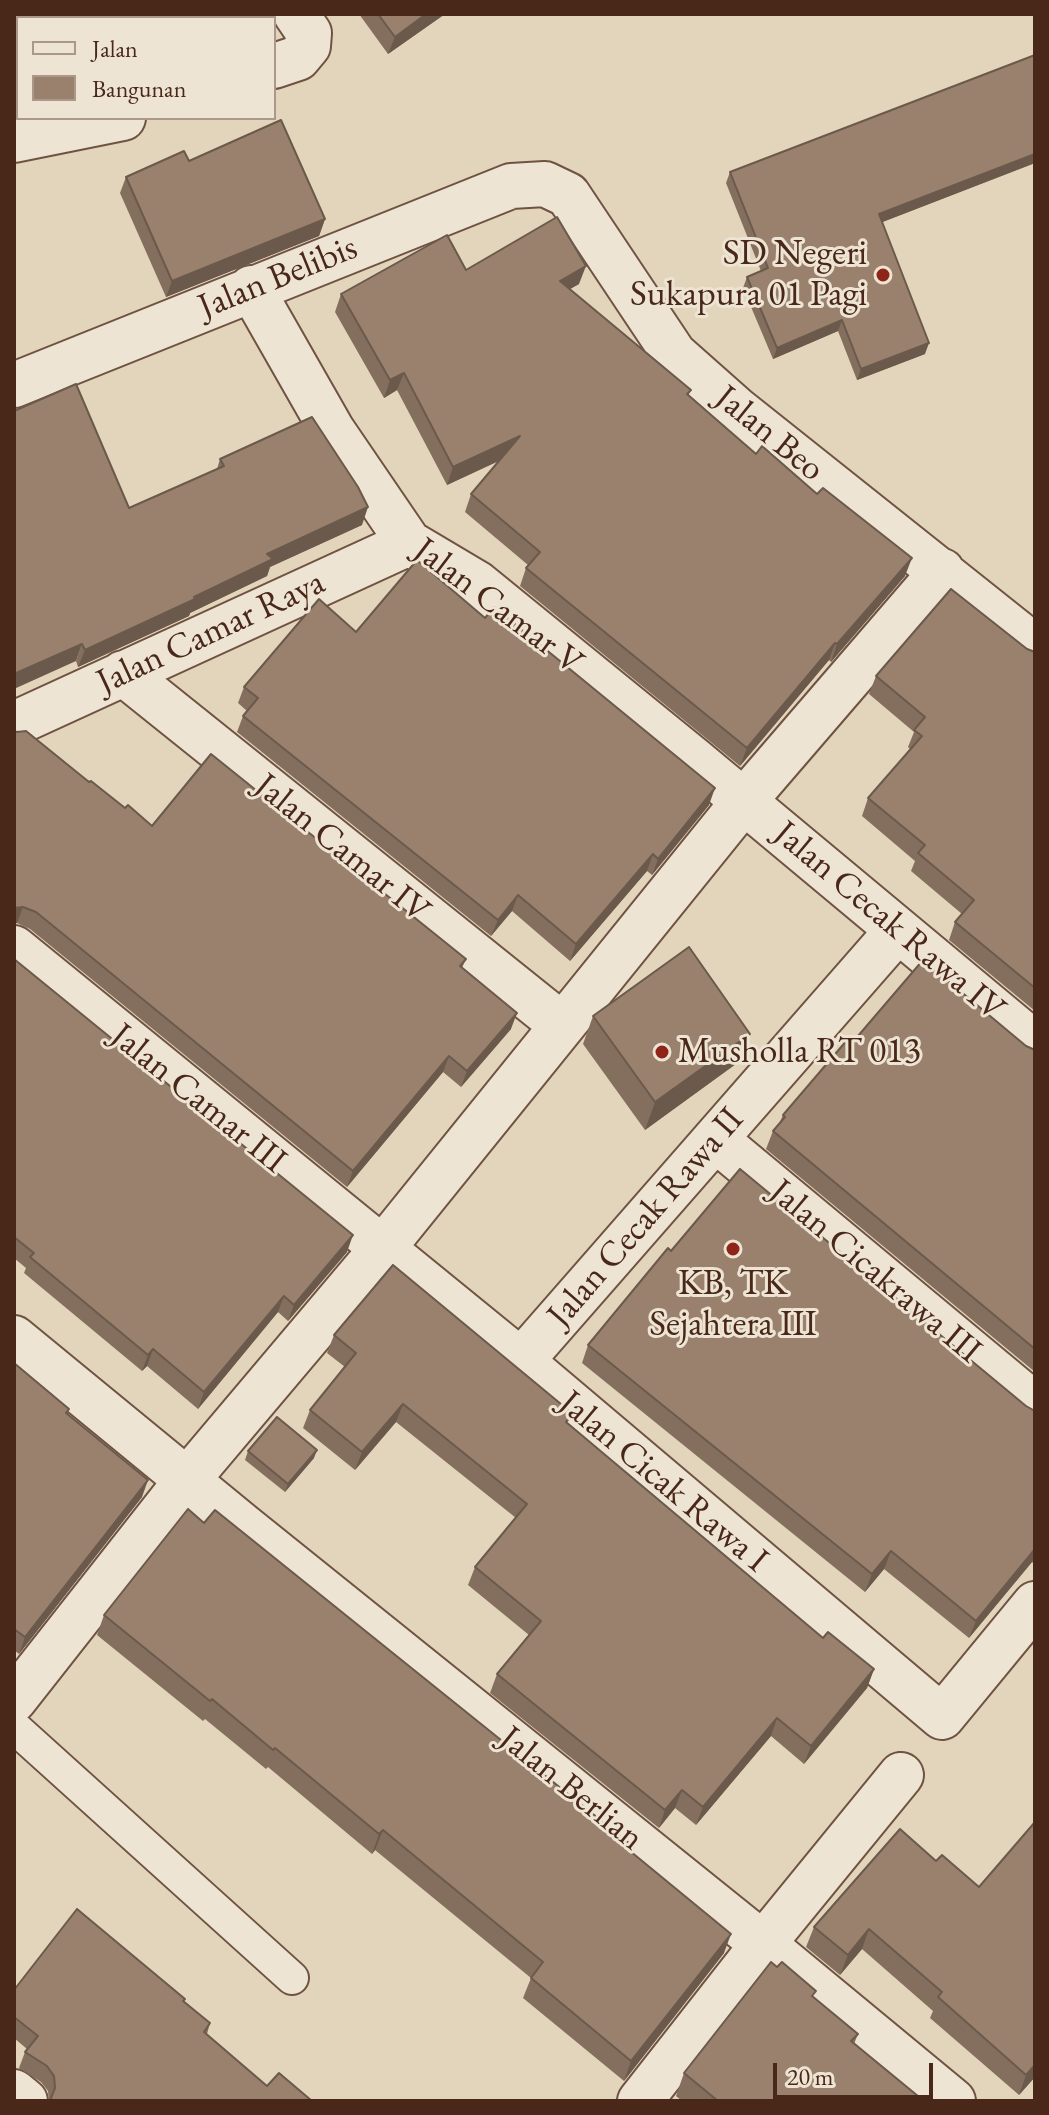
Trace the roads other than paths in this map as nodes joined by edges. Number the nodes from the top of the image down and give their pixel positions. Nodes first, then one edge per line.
1 (296, 14) edge
2 (276, 65) edge
3 (113, 120) edge
4 (14, 140) edge
5 (545, 184) joint
6 (251, 288) junction
7 (14, 385) edge
8 (409, 543) junction
9 (942, 571) junction
10 (1035, 647) edge
11 (123, 673) junction
12 (14, 724) edge
13 (744, 801) junction
14 (898, 930) junction
15 (14, 948) edge
16 (562, 1025) junction
17 (1035, 1044) edge
18 (715, 1139) junction
19 (382, 1249) junction
20 (14, 1338) edge
21 (521, 1361) junction
22 (1035, 1405) edge
23 (187, 1480) junction
24 (1035, 1604) edge
25 (14, 1700) edge
26 (14, 1727) edge
27 (901, 1775) dead end
28 (763, 1944) junction
29 (292, 1978) dead end
30 (14, 2092) edge
31 (25, 2101) edge
32 (640, 2101) edge
33 (953, 2101) edge

1 - 2 street
3 - 4 street
5 - 6 street, Jalan Belibis
5 - 9 street, Jalan Beo
6 - 7 street, Jalan Belibis
6 - 8 street, Jalan Camar V
8 - 11 street, Jalan Camar Raya
8 - 13 street, Jalan Camar V
9 - 10 street, Jalan Beo
9 - 13 street
11 - 12 street, Jalan Camar Raya
11 - 16 street, Jalan Camar IV
13 - 14 street, Jalan Cecak Rawa IV
13 - 16 street
14 - 17 street, Jalan Cecak Rawa IV
14 - 18 street, Jalan Cecak Rawa II
15 - 19 street, Jalan Camar III
16 - 19 street
18 - 21 street, Jalan Cecak Rawa II
18 - 22 street, Jalan Cicakrawa III
19 - 21 street, Jalan Cicak Rawa I
19 - 23 street
20 - 23 street, Jalan Berlian
21 - 24 street, Jalan Cicak Rawa I
23 - 25 street
23 - 28 street, Jalan Berlian
26 - 29 lane
27 - 28 street
28 - 32 street
28 - 33 street, Jalan Berlian
30 - 31 street

